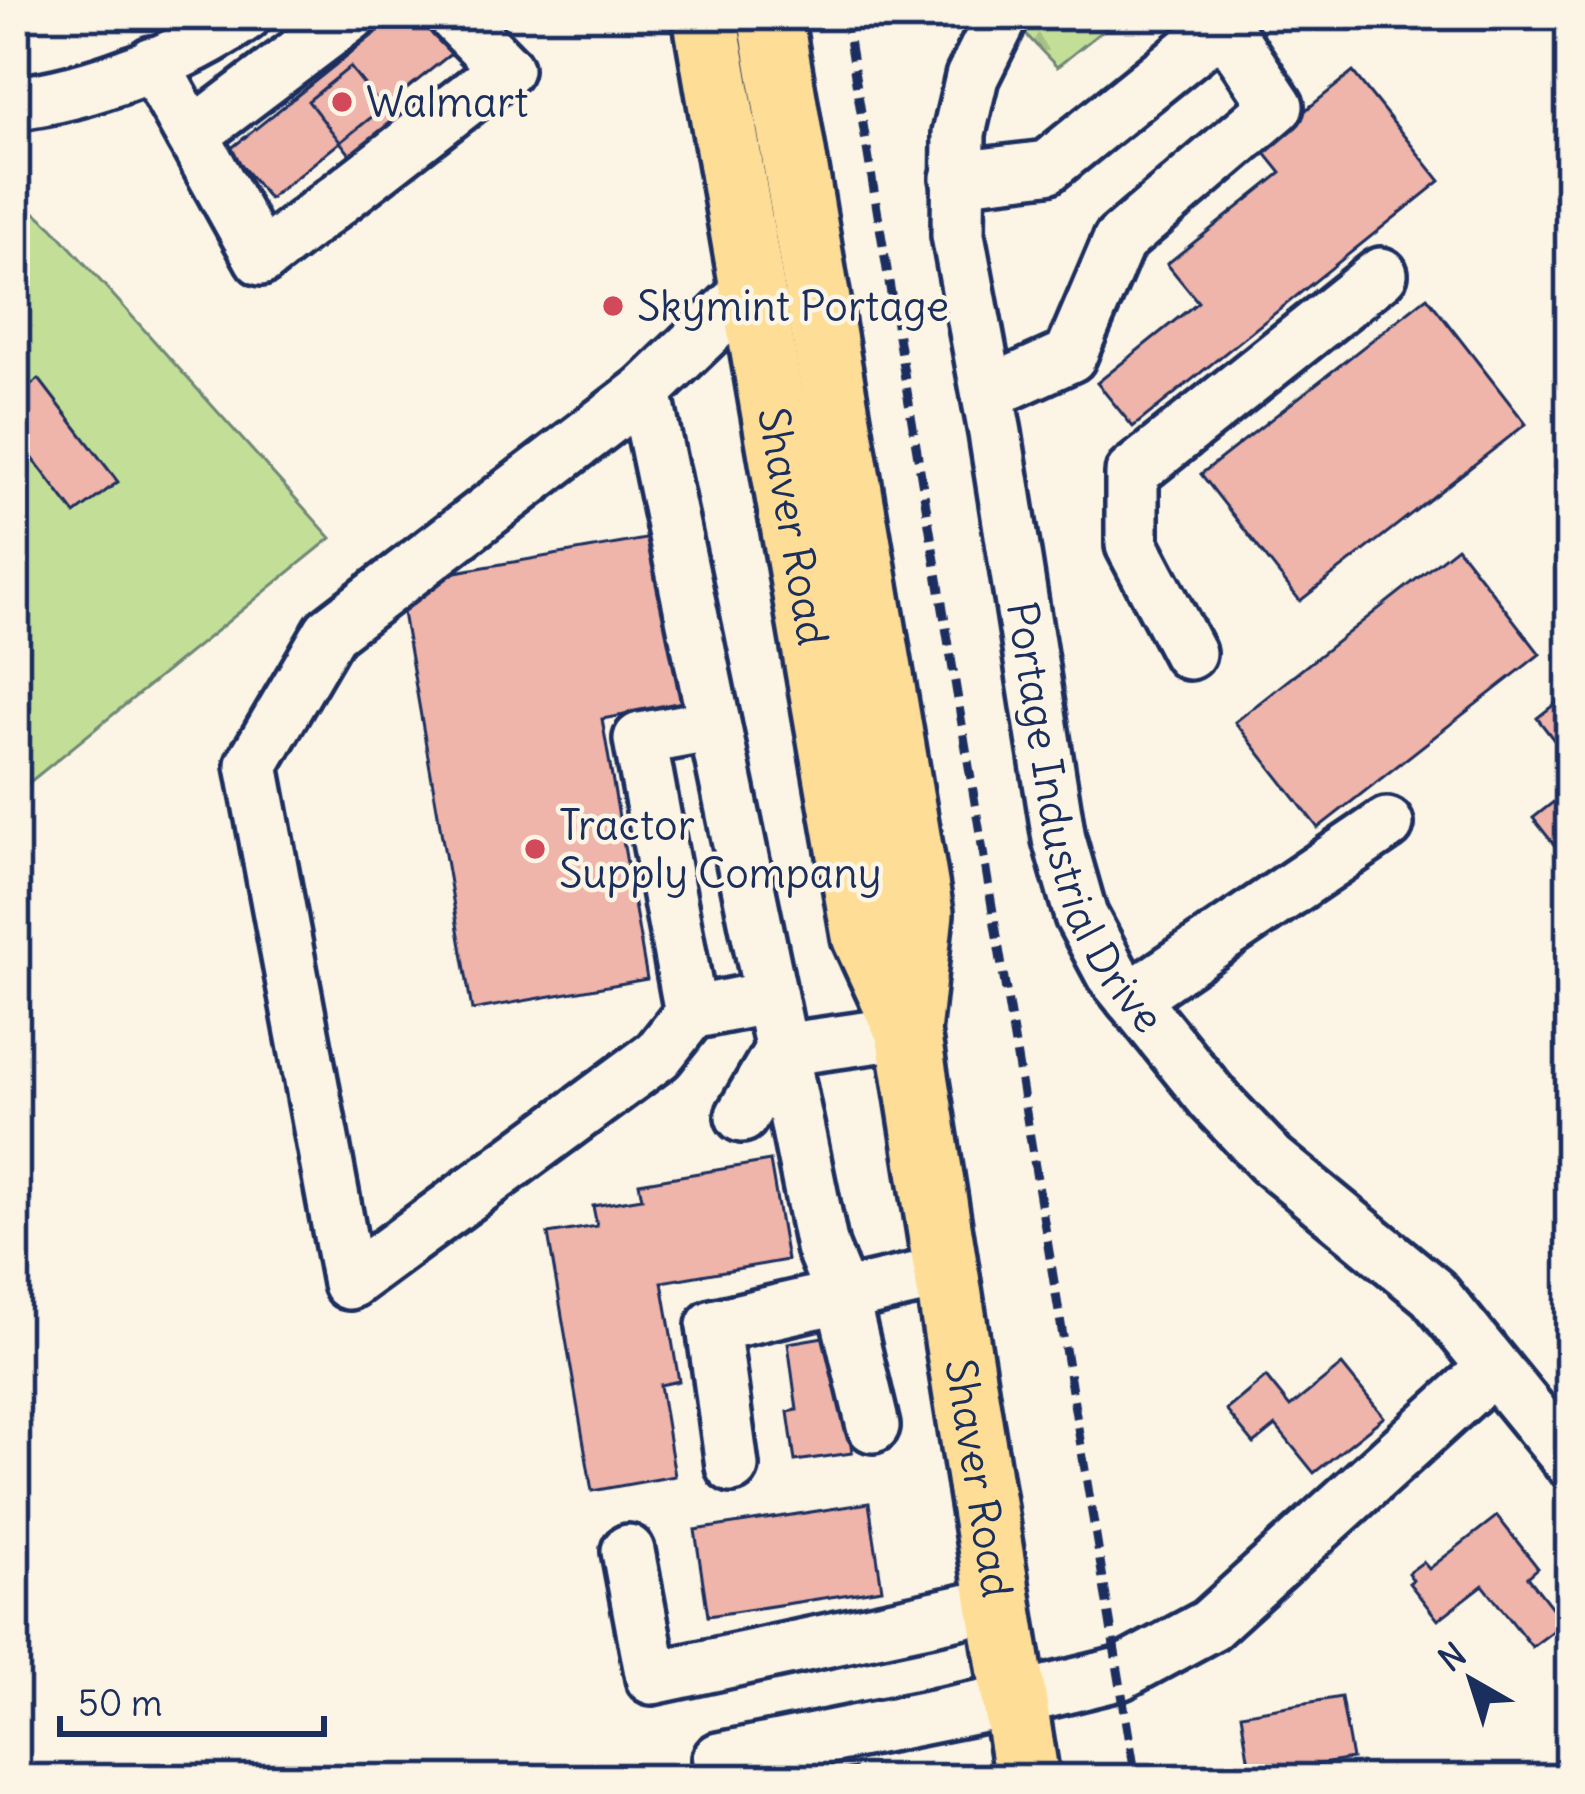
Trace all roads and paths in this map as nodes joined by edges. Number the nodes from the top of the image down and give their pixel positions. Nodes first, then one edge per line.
1 (245, 15) edge
2 (351, 15) edge
3 (453, 15) edge
4 (705, 15) edge
5 (770, 15) edge
6 (1003, 15) edge
7 (152, 62) junction
8 (15, 103) edge
9 (192, 135) junction
10 (957, 178) junction
11 (1382, 274) dead end
12 (751, 289) junction
13 (645, 391) junction
14 (988, 394) junction
15 (1190, 653) dead end
16 (714, 724) junction
17 (1387, 824) dead end
18 (771, 998) junction
19 (1131, 998) junction
20 (691, 1013) junction
21 (908, 1032) junction
22 (781, 1050) junction
23 (742, 1116) dead end
24 (946, 1272) junction
25 (842, 1296) junction
26 (1493, 1367) junction
27 (873, 1426) dead end
28 (1570, 1461) edge
29 (731, 1466) dead end
30 (628, 1551) dead end
31 (997, 1604) junction
32 (1013, 1700) junction
33 (721, 1779) edge
34 (1027, 1779) edge

1 - 7 street
2 - 9 street
3 - 9 street
4 - 12 main road, Shaver Road
5 - 21 main road, Shaver Road
6 - 10 street, Portage Industrial Drive
7 - 8 street
7 - 9 street
10 - 14 street, Portage Industrial Drive
10 - 14 street
11 - 15 street
12 - 13 street
12 - 21 main road, Shaver Road
13 - 16 street
13 - 20 street
14 - 19 street, Portage Industrial Drive
16 - 18 street
16 - 20 street
17 - 19 street
18 - 20 street
18 - 22 street
19 - 26 street, Portage Industrial Drive
21 - 22 street
21 - 24 main road, Shaver Road
22 - 23 street
22 - 25 street
24 - 25 street
24 - 31 main road, Shaver Road
25 - 27 street
25 - 29 street
26 - 28 street, Portage Industrial Drive
26 - 32 street
30 - 31 street
31 - 32 main road, Shaver Road
32 - 33 street
32 - 34 main road, Shaver Road

